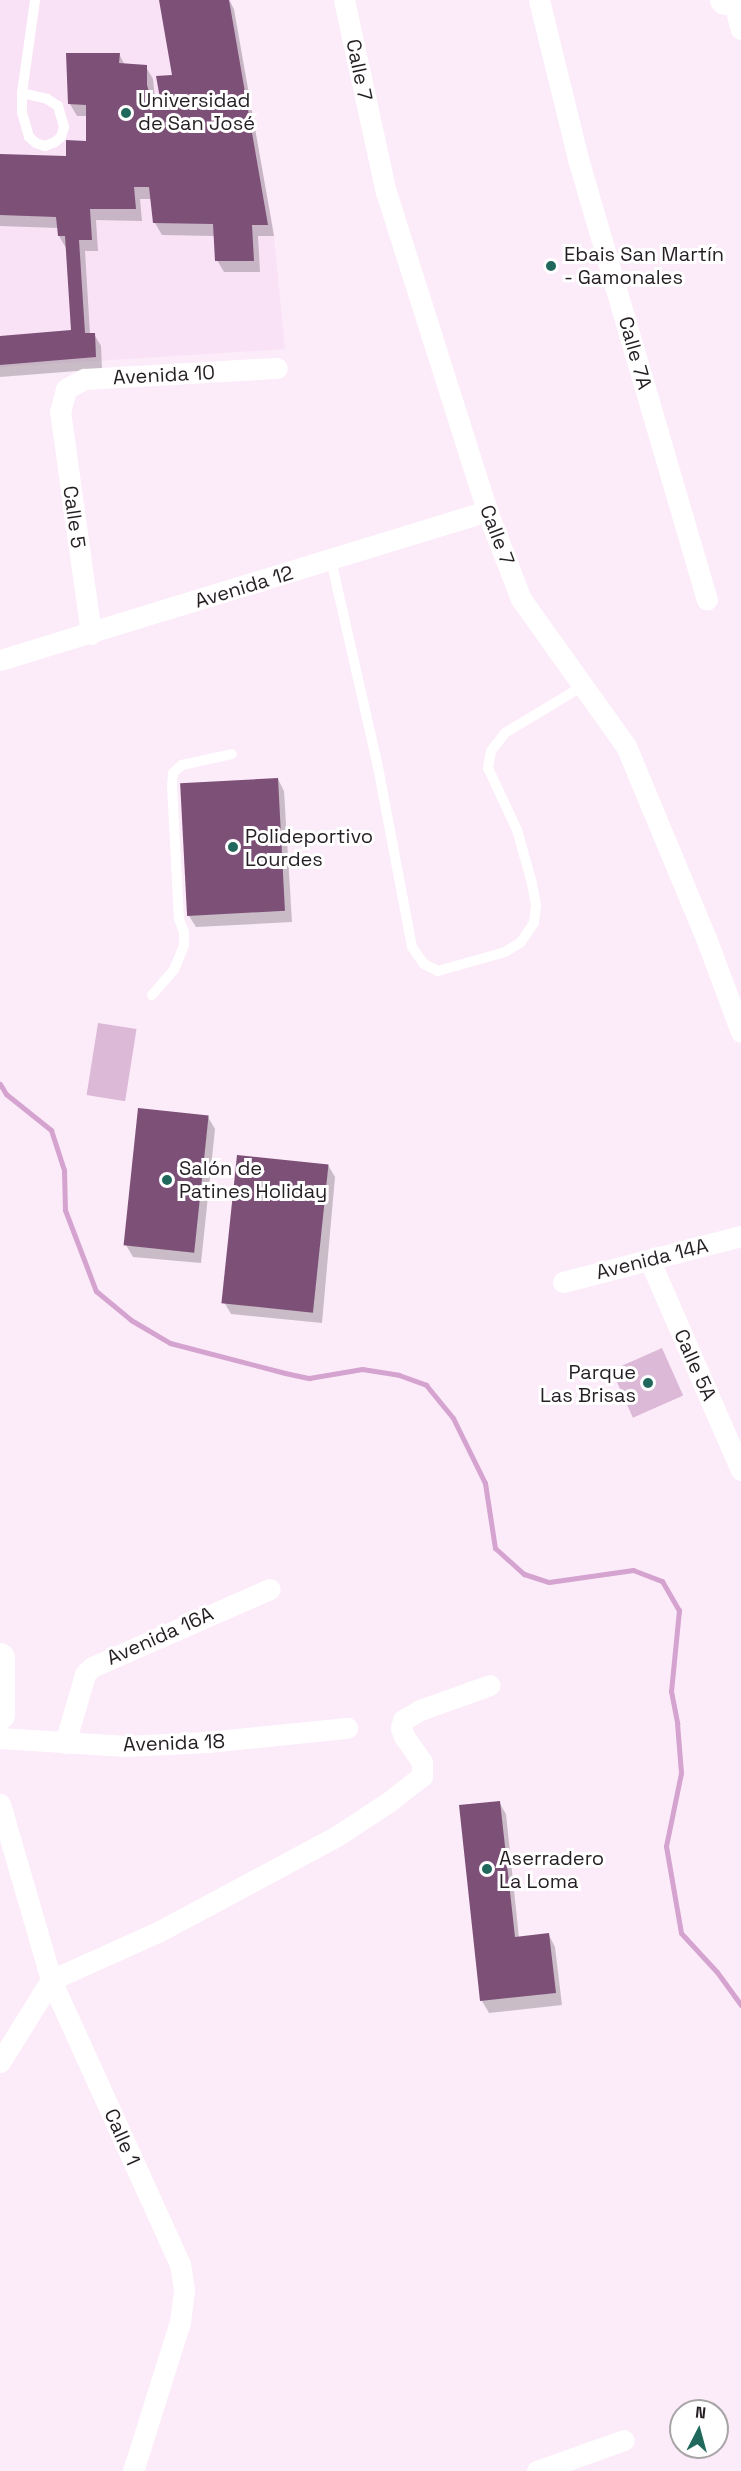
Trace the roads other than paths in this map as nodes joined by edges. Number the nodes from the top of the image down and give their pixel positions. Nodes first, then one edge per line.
1 (35, 0) edge
2 (344, 0) edge
3 (539, 0) edge
4 (725, 0) edge
5 (733, 0) edge
6 (741, 29) edge
7 (22, 93) junction
8 (276, 368) dead end
9 (61, 399) joint
10 (487, 511) junction
11 (331, 560) junction
12 (707, 600) dead end
13 (91, 634) junction
14 (0, 660) edge
15 (583, 686) junction
16 (232, 754) dead end
17 (152, 995) dead end
18 (741, 1032) edge
19 (741, 1236) edge
20 (650, 1261) junction
21 (563, 1282) dead end
22 (741, 1470) edge
23 (270, 1589) dead end
24 (0, 1658) edge
25 (490, 1685) dead end
26 (0, 1715) edge
27 (347, 1728) dead end
28 (0, 1738) edge
29 (65, 1743) junction
30 (0, 1804) edge
31 (51, 1980) junction
32 (0, 2062) edge
33 (624, 2440) dead end
34 (133, 2471) edge
35 (537, 2471) edge

1 - 7 lane
2 - 10 street, Calle 7
3 - 12 street, Calle 7A
4 - 5 main road
5 - 6 street
7 - 7 lane
8 - 9 street, Avenida 10
9 - 13 street, Calle 5
10 - 11 street, Avenida 12
10 - 15 street, Calle 7
11 - 13 street, Avenida 12
11 - 15 lane
13 - 14 street, Avenida 12
15 - 18 street, Calle 7
16 - 17 lane
19 - 20 street, Avenida 14A
20 - 21 street, Avenida 14A
20 - 22 street, Calle 5A
23 - 29 street, Avenida 16A
24 - 26 main road
25 - 31 street
27 - 29 street, Avenida 18
28 - 29 street, Avenida 18
30 - 31 street, Calle 1
31 - 32 street
31 - 34 street, Calle 1
33 - 35 street

